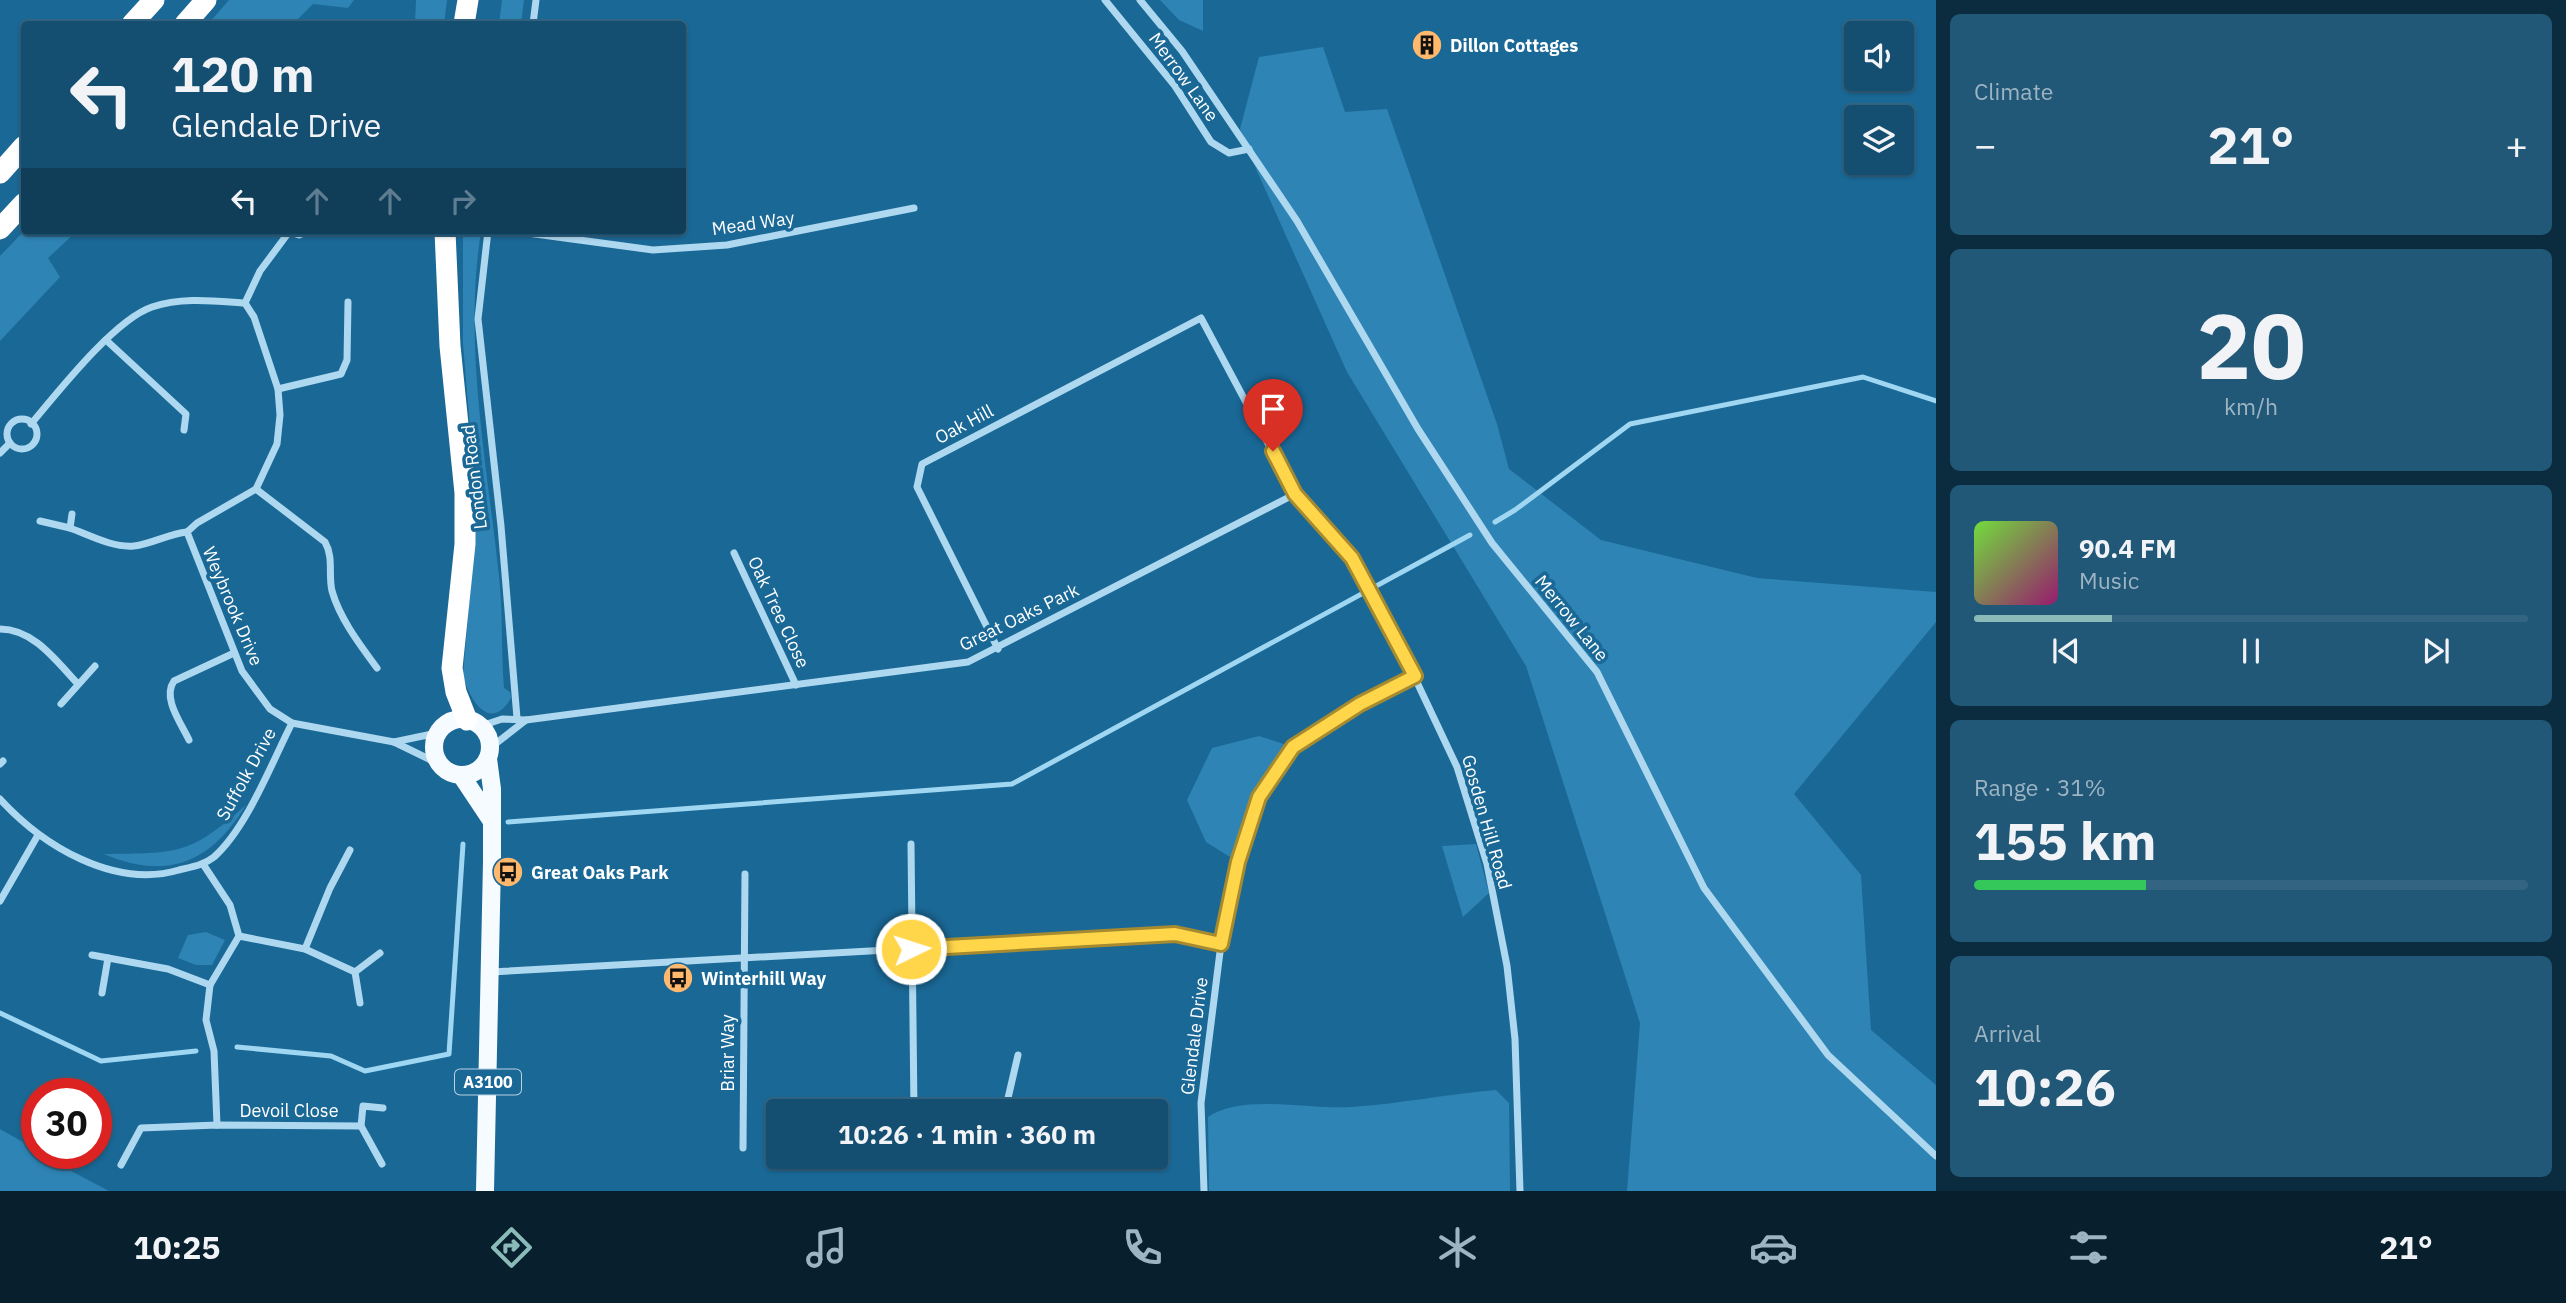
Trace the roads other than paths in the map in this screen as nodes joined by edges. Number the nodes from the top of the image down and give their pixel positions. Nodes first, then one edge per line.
1 (154, 0) edge
2 (206, 0) edge
3 (468, 0) edge
4 (536, 0) edge
5 (1105, 0) edge
6 (1140, 0) edge
7 (135, 21) edge
8 (188, 21) edge
9 (464, 21) edge
10 (533, 21) edge
11 (21, 149) edge
12 (1249, 149) junction
13 (0, 173) edge
14 (21, 206) edge
15 (914, 208) dead end
16 (0, 229) edge
17 (287, 235) edge
18 (445, 235) edge
19 (488, 235) edge
20 (542, 235) edge
21 (348, 302) dead end
22 (244, 303) junction
23 (1201, 318) joint
24 (106, 340) junction
25 (278, 389) junction
26 (32, 424) junction
27 (184, 430) dead end
28 (10, 443) junction
29 (0, 453) edge
30 (256, 489) junction
31 (1295, 494) junction
32 (72, 514) dead end
33 (40, 521) dead end
34 (70, 528) junction
35 (187, 532) junction
36 (734, 553) dead end
37 (0, 629) edge
38 (998, 649) junction
39 (234, 653) junction
40 (95, 666) dead end
41 (377, 668) dead end
42 (1415, 676) junction
43 (78, 684) junction
44 (796, 685) junction
45 (61, 704) dead end
46 (517, 718) junction
47 (526, 720) junction
48 (292, 723) junction
49 (474, 723) junction
50 (437, 733) junction
51 (189, 740) dead end
52 (394, 742) junction
53 (489, 753) junction
54 (441, 765) junction
55 (461, 775) junction
56 (0, 799) edge
57 (491, 820) junction
58 (38, 835) junction
59 (911, 844) dead end
60 (350, 850) dead end
61 (203, 864) junction
62 (745, 874) dead end
63 (0, 901) edge
64 (239, 936) junction
65 (1221, 944) junction
66 (305, 949) junction
67 (911, 949) junction
68 (380, 953) dead end
69 (92, 954) dead end
70 (108, 958) junction
71 (743, 959) junction
72 (355, 972) junction
73 (491, 972) junction
74 (210, 985) junction
75 (102, 993) dead end
76 (360, 1003) dead end
77 (1017, 1055) dead end
78 (915, 1099) edge
79 (1008, 1099) edge
80 (383, 1108) dead end
81 (217, 1125) junction
82 (361, 1126) junction
83 (743, 1149) dead end
84 (1936, 1157) edge
85 (382, 1164) dead end
86 (121, 1165) dead end
87 (485, 1191) edge
88 (1204, 1191) edge
89 (1520, 1191) edge

1 - 7 highway
2 - 8 highway
3 - 9 highway
4 - 10 street
5 - 12 street, Merrow Lane
6 - 12 street, Merrow Lane
11 - 13 highway
12 - 84 street, Merrow Lane
14 - 16 highway
15 - 20 street, Mead Way
17 - 22 street
18 - 49 highway
19 - 46 street, London Road
21 - 25 street
22 - 24 street
22 - 25 street
23 - 31 street, Gosden Hill Road
23 - 38 street, Oak Hill
24 - 26 street
24 - 27 street
25 - 30 street
26 - 28 street
26 - 28 street
28 - 29 street
30 - 35 street, Weybrook Drive
30 - 41 street
31 - 38 street, Great Oaks Park
31 - 42 street, Gosden Hill Road
32 - 34 street
33 - 34 street
34 - 35 street
35 - 39 street, Weybrook Drive
36 - 44 street, Oak Tree Close
37 - 43 street
38 - 44 street, Great Oaks Park
39 - 48 street, Weybrook Drive
39 - 51 street
40 - 43 street
42 - 65 street, Glendale Drive
42 - 89 street, Gosden Hill Road
43 - 45 street
44 - 47 street, Great Oaks Park
46 - 47 street, Great Oaks Park
46 - 49 street, Great Oaks Park
47 - 53 street
48 - 52 street, Weybrook Drive
48 - 61 street, Suffolk Drive
49 - 50 main road
49 - 53 main road
50 - 52 street, Weybrook Drive
50 - 54 main road
52 - 54 street, Weybrook Drive
53 - 55 main road
53 - 57 main road, A3100
54 - 55 main road
55 - 57 main road
56 - 58 street
57 - 73 main road, A3100
58 - 61 street
58 - 63 street
59 - 67 street
60 - 66 street
61 - 64 street
62 - 71 street, Briar Way
64 - 66 street
64 - 74 street, Devoil Close
65 - 67 street
65 - 88 street, Glendale Drive
66 - 72 street
67 - 71 street
67 - 78 street
68 - 72 street
69 - 70 street
70 - 74 street
70 - 75 street
71 - 73 street
71 - 83 street, Briar Way
72 - 76 street
73 - 87 main road, A3100
74 - 81 street, Devoil Close
77 - 79 street
80 - 82 street, Devoil Close
81 - 82 street, Devoil Close
81 - 86 street, Devoil Close
82 - 85 street, Devoil Close

